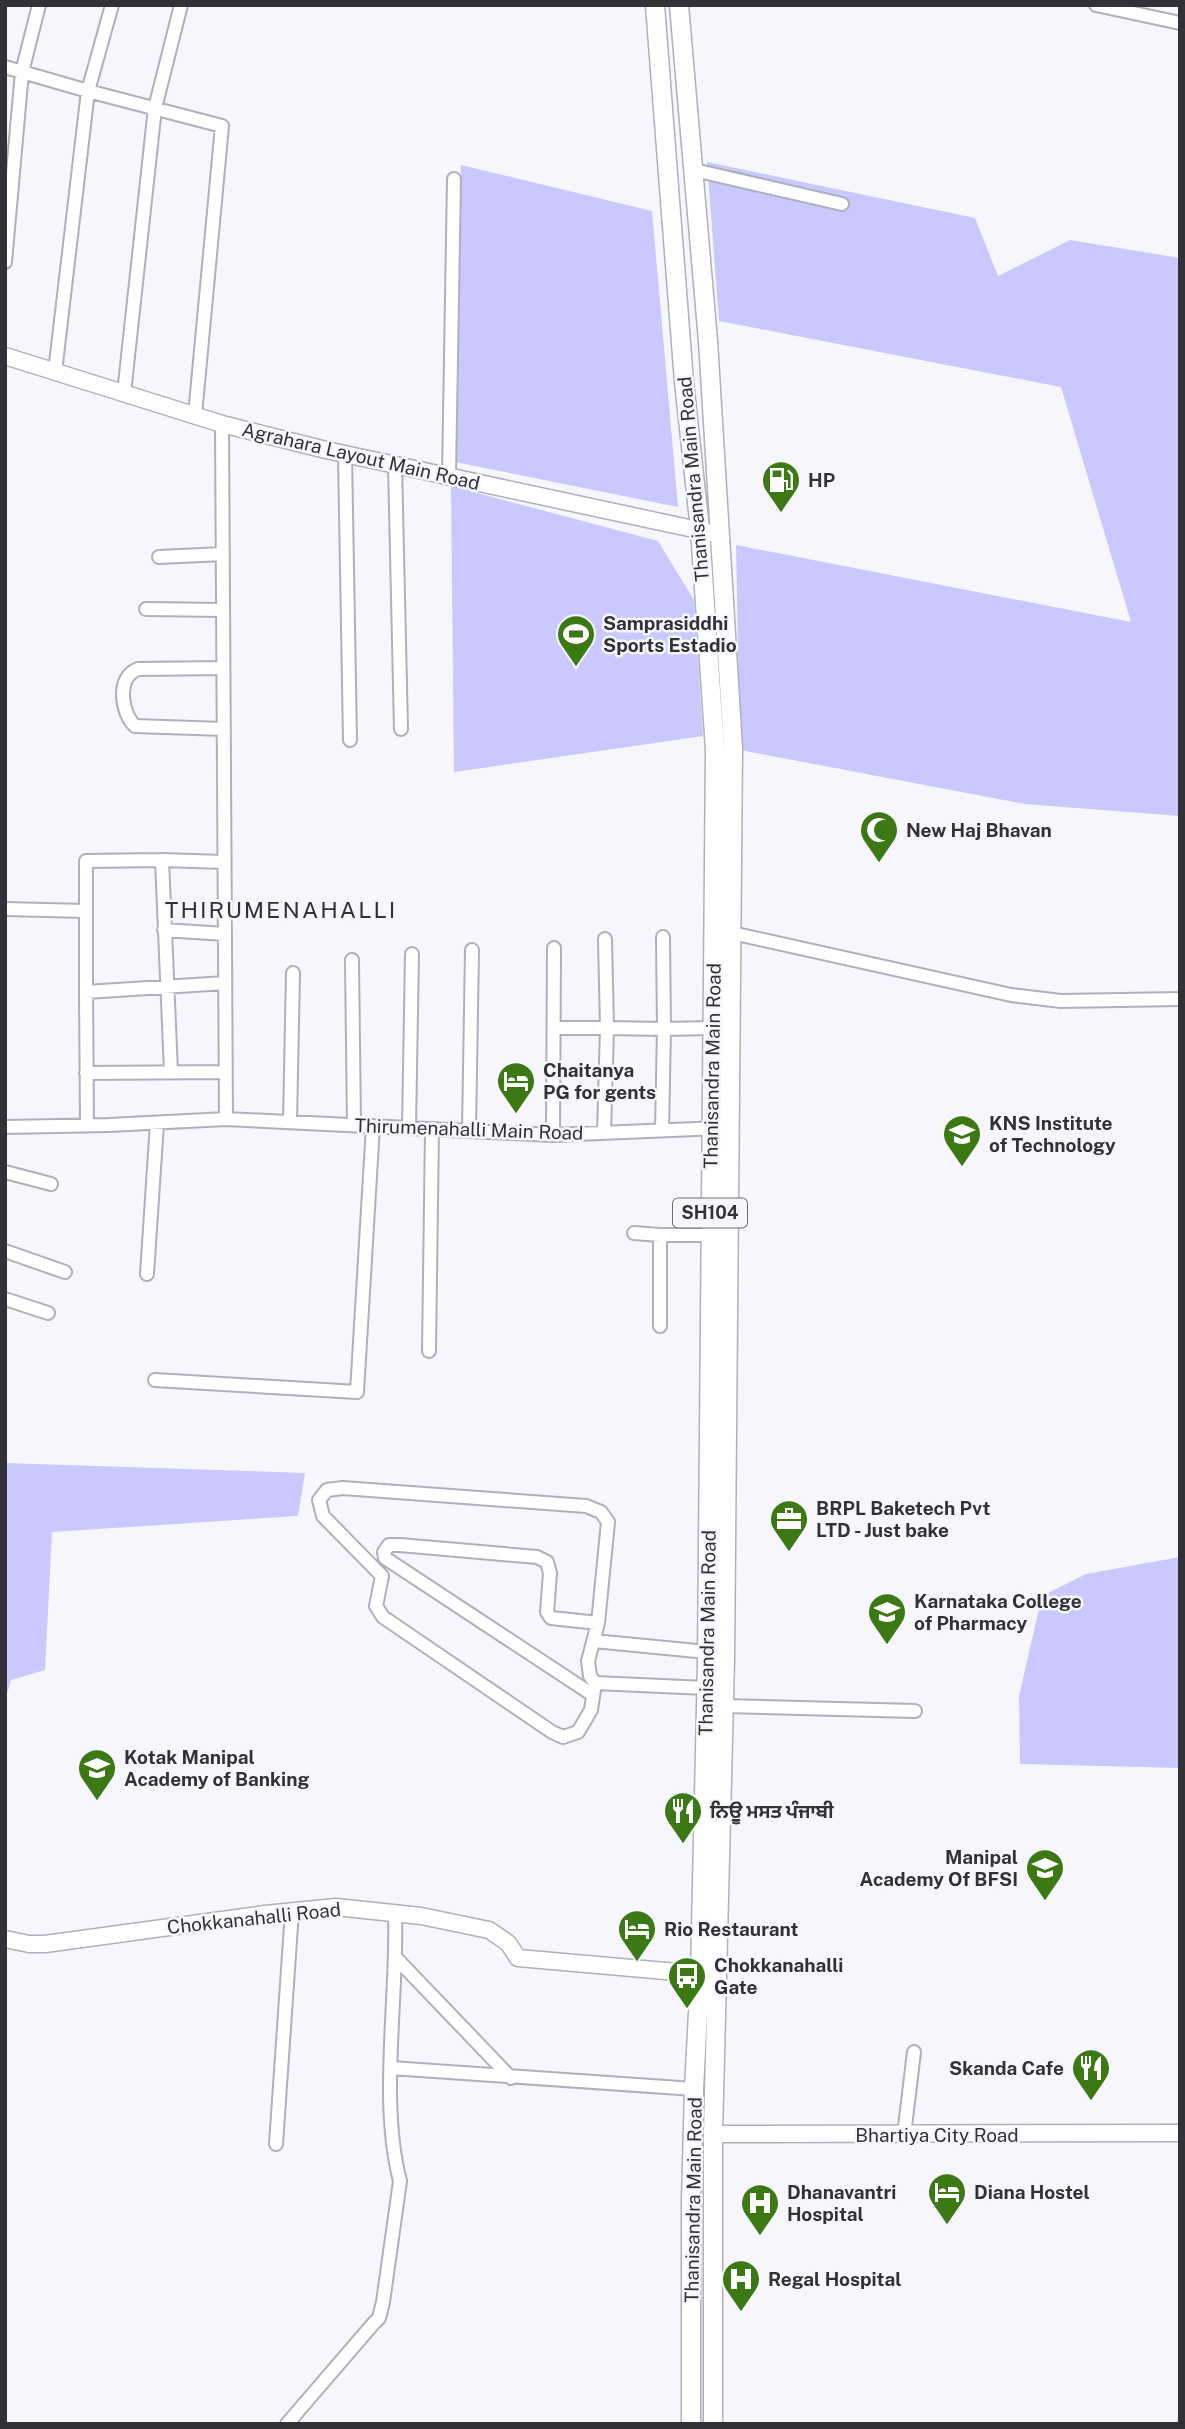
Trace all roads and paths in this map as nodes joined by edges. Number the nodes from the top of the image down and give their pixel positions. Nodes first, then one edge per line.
1 (39, 5) edge
2 (112, 5) edge
3 (181, 5) edge
4 (654, 5) edge
5 (679, 5) edge
6 (1096, 5) edge
7 (1180, 23) edge
8 (5, 67) edge
9 (22, 72) junction
10 (88, 91) junction
11 (155, 108) junction
12 (694, 170) junction
13 (454, 179) dead end
14 (842, 204) dead end
15 (5, 262) edge
16 (5, 356) edge
17 (55, 372) junction
18 (124, 393) junction
19 (195, 415) junction
20 (222, 424) junction
21 (345, 454) junction
22 (395, 465) junction
23 (449, 477) junction
24 (700, 530) junction
25 (721, 536) junction
26 (223, 554) junction
27 (159, 557) dead end
28 (146, 609) dead end
29 (223, 610) junction
30 (223, 668) junction
31 (224, 729) junction
32 (401, 729) dead end
33 (350, 740) dead end
34 (162, 860) junction
35 (224, 862) junction
36 (5, 909) edge
37 (86, 911) junction
38 (164, 930) junction
39 (732, 933) junction
40 (225, 934) junction
41 (663, 937) dead end
42 (606, 939) dead end
43 (554, 947) dead end
44 (472, 950) dead end
45 (412, 954) dead end
46 (352, 960) dead end
47 (293, 973) dead end
48 (225, 984) junction
49 (167, 987) junction
50 (86, 992) junction
51 (1180, 999) edge
52 (554, 1028) junction
53 (607, 1028) junction
54 (712, 1028) junction
55 (664, 1029) junction
56 (171, 1072) junction
57 (225, 1072) junction
58 (86, 1073) junction
59 (226, 1119) junction
60 (157, 1122) junction
61 (290, 1122) junction
62 (87, 1125) junction
63 (355, 1125) junction
64 (373, 1126) junction
65 (5, 1127) edge
66 (409, 1128) junction
67 (721, 1128) junction
68 (432, 1129) junction
69 (662, 1130) junction
70 (469, 1131) junction
71 (604, 1133) junction
72 (553, 1135) junction
73 (5, 1172) edge
74 (51, 1184) dead end
75 (634, 1233) dead end
76 (660, 1235) junction
77 (710, 1235) junction
78 (5, 1251) edge
79 (65, 1272) dead end
80 (147, 1273) dead end
81 (5, 1299) edge
82 (48, 1313) dead end
83 (660, 1326) dead end
84 (429, 1351) dead end
85 (155, 1380) dead end
86 (598, 1623) junction
87 (594, 1641) junction
88 (707, 1652) junction
89 (706, 1688) junction
90 (594, 1689) junction
91 (724, 1706) junction
92 (915, 1711) dead end
93 (292, 1911) junction
94 (395, 1913) junction
95 (5, 1939) edge
96 (396, 1958) junction
97 (709, 1975) junction
98 (914, 2052) dead end
99 (391, 2068) junction
100 (511, 2078) junction
101 (694, 2089) junction
102 (1180, 2133) edge
103 (904, 2135) junction
104 (694, 2137) junction
105 (713, 2138) junction
106 (969, 2138) junction
107 (1111, 2139) junction
108 (1180, 2143) edge
109 (276, 2144) dead end
110 (287, 2424) edge
111 (691, 2424) edge
112 (713, 2424) edge

1 - 9 street
2 - 10 street
3 - 11 street
4 - 24 main road, Thanisandra Main Road / SH104
5 - 12 main road, Thanisandra Main Road / SH104
6 - 7 street
8 - 9 street
9 - 10 street
9 - 15 street
10 - 11 street
10 - 17 street
11 - 18 street
11 - 19 street
12 - 14 street
12 - 25 main road, Thanisandra Main Road / SH104
13 - 23 street
16 - 17 street, Agrahara Layout Main Road
17 - 18 street, Agrahara Layout Main Road
18 - 19 street, Agrahara Layout Main Road
19 - 20 street, Agrahara Layout Main Road
20 - 21 street, Agrahara Layout Main Road
20 - 26 street
21 - 22 street, Agrahara Layout Main Road
21 - 33 street
22 - 23 street, Agrahara Layout Main Road
22 - 32 street
23 - 24 street, Agrahara Layout Main Road
24 - 25 street, Agrahara Layout Main Road
24 - 54 main road, Thanisandra Main Road / SH104
25 - 39 main road, Thanisandra Main Road / SH104
26 - 27 street
26 - 29 street
28 - 29 street
29 - 30 street
30 - 31 street
30 - 31 street
31 - 35 street
34 - 35 street
34 - 37 street
34 - 38 street
35 - 40 street
36 - 37 street
37 - 50 street
38 - 40 street
38 - 49 street
39 - 51 street
39 - 67 main road, Thanisandra Main Road / SH104
40 - 48 street
41 - 55 street
42 - 53 street
43 - 52 street
44 - 70 street
45 - 66 street
46 - 63 street
47 - 61 street
48 - 49 street
48 - 57 street
49 - 50 street
49 - 56 street
50 - 58 street
52 - 53 street
52 - 72 street
53 - 55 street
53 - 71 street
54 - 55 street
54 - 67 main road, Thanisandra Main Road / SH104
55 - 69 street
56 - 57 street
56 - 58 street
57 - 59 street
58 - 62 street
59 - 60 street, Thirumenahalli Main Road
59 - 61 street, Thirumenahalli Main Road
60 - 62 street, Thirumenahalli Main Road
60 - 80 street
61 - 63 street, Thirumenahalli Main Road
62 - 65 street, Thirumenahalli Main Road
63 - 64 street, Thirumenahalli Main Road
64 - 66 street, Thirumenahalli Main Road
64 - 85 street
66 - 68 street, Thirumenahalli Main Road
67 - 69 street, Thirumenahalli Main Road
67 - 77 main road, Thanisandra Main Road / SH104
67 - 91 main road, Thanisandra Main Road / SH104
68 - 70 street, Thirumenahalli Main Road
68 - 84 street
69 - 71 street, Thirumenahalli Main Road
70 - 72 street, Thirumenahalli Main Road
71 - 72 street, Thirumenahalli Main Road
73 - 74 street
75 - 76 street
76 - 77 street
76 - 83 street
77 - 88 main road, Thanisandra Main Road / SH104
78 - 79 street
81 - 82 street
86 - 87 street
86 - 90 street
86 - 90 street
87 - 88 street
87 - 90 street
88 - 89 main road, Thanisandra Main Road / SH104
89 - 90 street
89 - 97 main road, Thanisandra Main Road / SH104
91 - 92 street
91 - 97 main road, Thanisandra Main Road / SH104
93 - 94 street, Chokkanahalli Road
93 - 95 street, Chokkanahalli Road
93 - 109 street
94 - 96 street
94 - 97 street, Chokkanahalli Road
96 - 99 street
96 - 100 street
97 - 101 main road, Thanisandra Main Road / SH104
97 - 105 main road, Thanisandra Main Road / SH104
98 - 103 street
99 - 100 street
99 - 110 street
100 - 101 street
101 - 104 main road, Thanisandra Main Road / SH104
102 - 107 street, Bhartiya City Road
103 - 105 street, Bhartiya City Road
103 - 106 street, Bhartiya City Road
104 - 105 street
104 - 111 main road, Thanisandra Main Road / SH104
105 - 106 street, Bhartiya City Road
105 - 112 main road, Thanisandra Main Road / SH104
106 - 107 street, Bhartiya City Road
107 - 108 street, Bhartiya City Road

